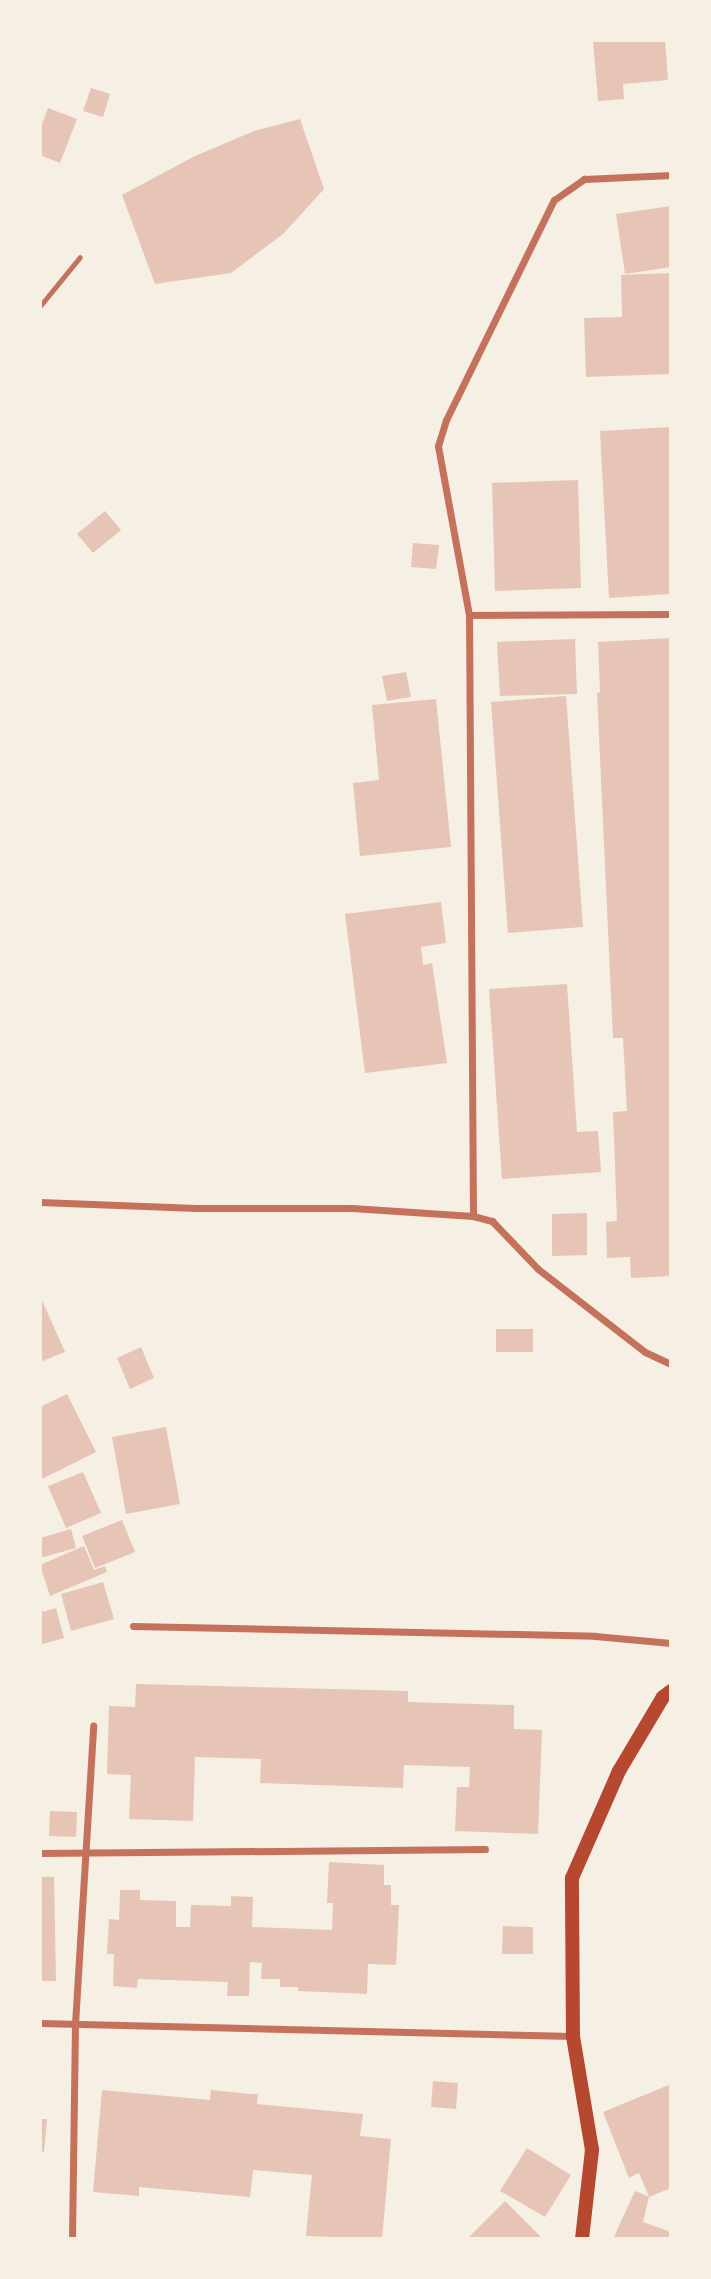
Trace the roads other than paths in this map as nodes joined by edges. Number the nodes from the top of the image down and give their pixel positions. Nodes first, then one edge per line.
1 (671, 175) edge
2 (80, 257) dead end
3 (40, 306) edge
4 (671, 614) edge
5 (469, 615) junction
6 (40, 1202) edge
7 (473, 1216) junction
8 (671, 1364) edge
9 (133, 1626) dead end
10 (671, 1643) edge
11 (671, 1691) edge
12 (93, 1726) dead end
13 (485, 1849) dead end
14 (40, 1853) edge
15 (85, 1854) junction
16 (40, 2023) edge
17 (75, 2024) junction
18 (573, 2036) junction
19 (72, 2239) edge
20 (582, 2239) edge

1 - 5 street
2 - 3 lane
4 - 5 street
5 - 7 street
6 - 7 street
7 - 8 street
9 - 10 street
11 - 18 main road
12 - 15 street
13 - 15 street
14 - 15 street
15 - 17 street
16 - 17 street
17 - 18 street
17 - 19 street
18 - 20 main road

